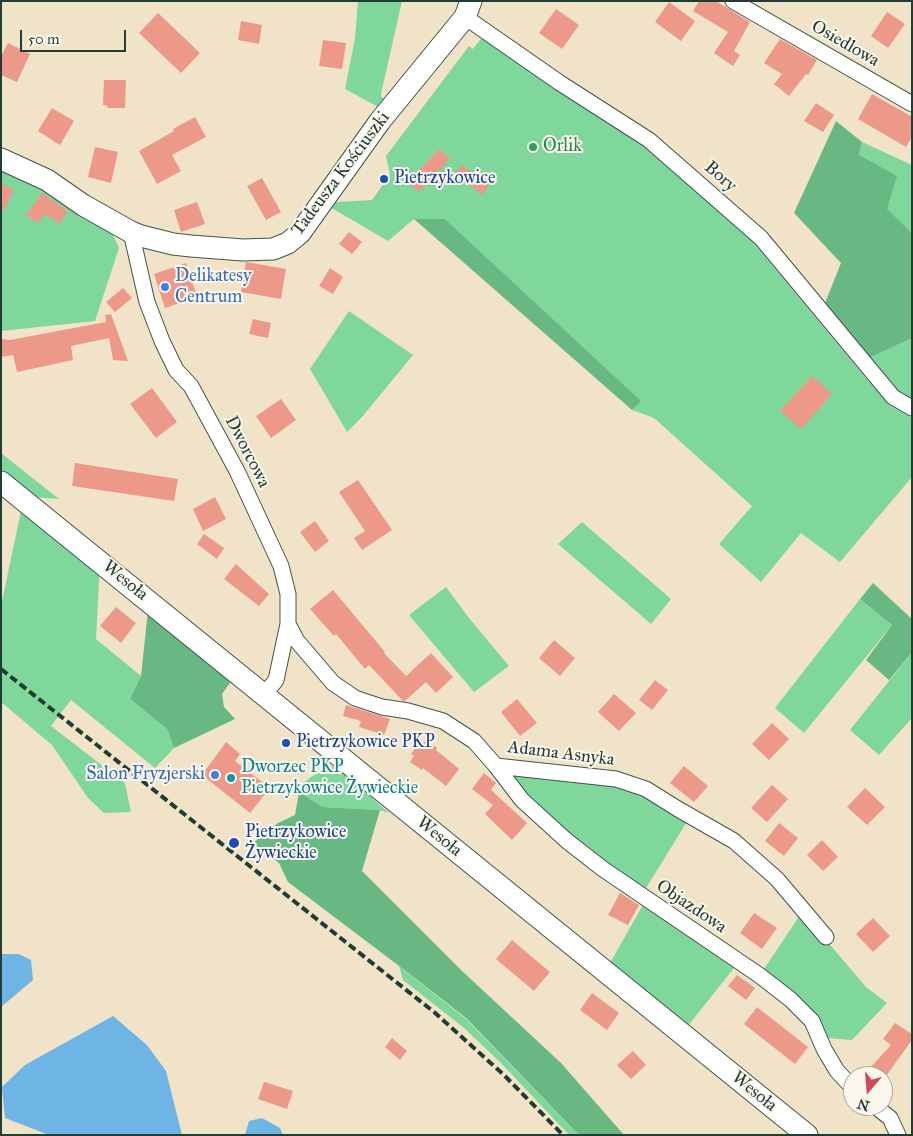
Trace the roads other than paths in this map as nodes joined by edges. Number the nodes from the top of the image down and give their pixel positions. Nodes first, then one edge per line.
1 (733, 1) edge
2 (468, 9) edge
3 (912, 104) edge
4 (1, 159) edge
5 (131, 232) junction
6 (912, 408) edge
7 (1, 482) edge
8 (288, 624) junction
9 (264, 695) junction
10 (496, 766) junction
11 (826, 937) dead end
12 (843, 1077) edge
13 (888, 1116) edge
14 (807, 1135) edge
15 (898, 1135) edge

1 - 3 street, Osiedlowa
2 - 5 main road, Tadeusza Kościuszki
2 - 6 street, Bory
4 - 5 main road, Tadeusza Kościuszki
5 - 8 street, Dworcowa
7 - 9 main road, Wesoła
8 - 9 street, Dworcowa
8 - 10 street, Adama Asnyka
9 - 14 main road, Wesoła
10 - 11 street, Adama Asnyka
10 - 12 street, Objazdowa
13 - 15 street

